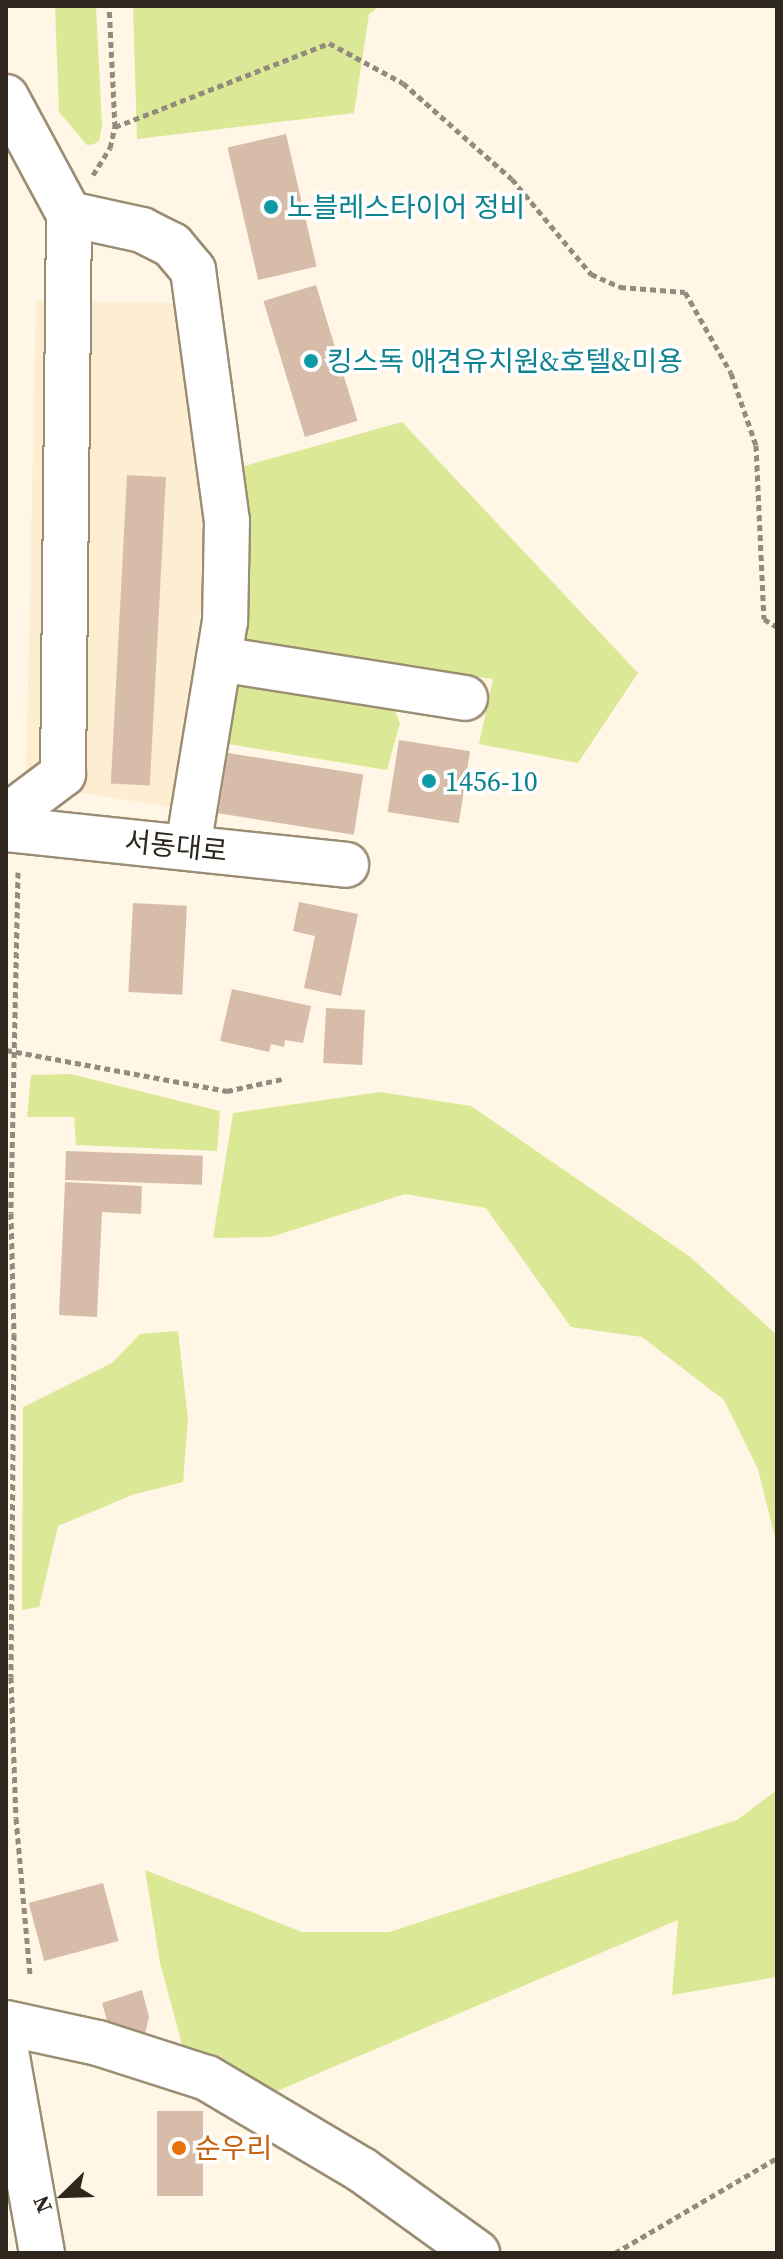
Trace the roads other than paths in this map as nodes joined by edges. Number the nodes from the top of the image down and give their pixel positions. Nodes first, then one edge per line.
1 (6, 97) edge
2 (69, 214) junction
3 (219, 659) junction
4 (465, 698) dead end
5 (6, 817) edge
6 (6, 829) edge
7 (188, 846) junction
8 (346, 865) dead end
9 (6, 2023) edge
10 (6, 2051) edge
11 (42, 2253) edge
12 (477, 2253) edge

1 - 2 street
2 - 3 street
2 - 5 street
3 - 4 street
3 - 7 street
6 - 7 street, 서동대로
7 - 8 street, 서동대로
9 - 12 street
10 - 11 street

